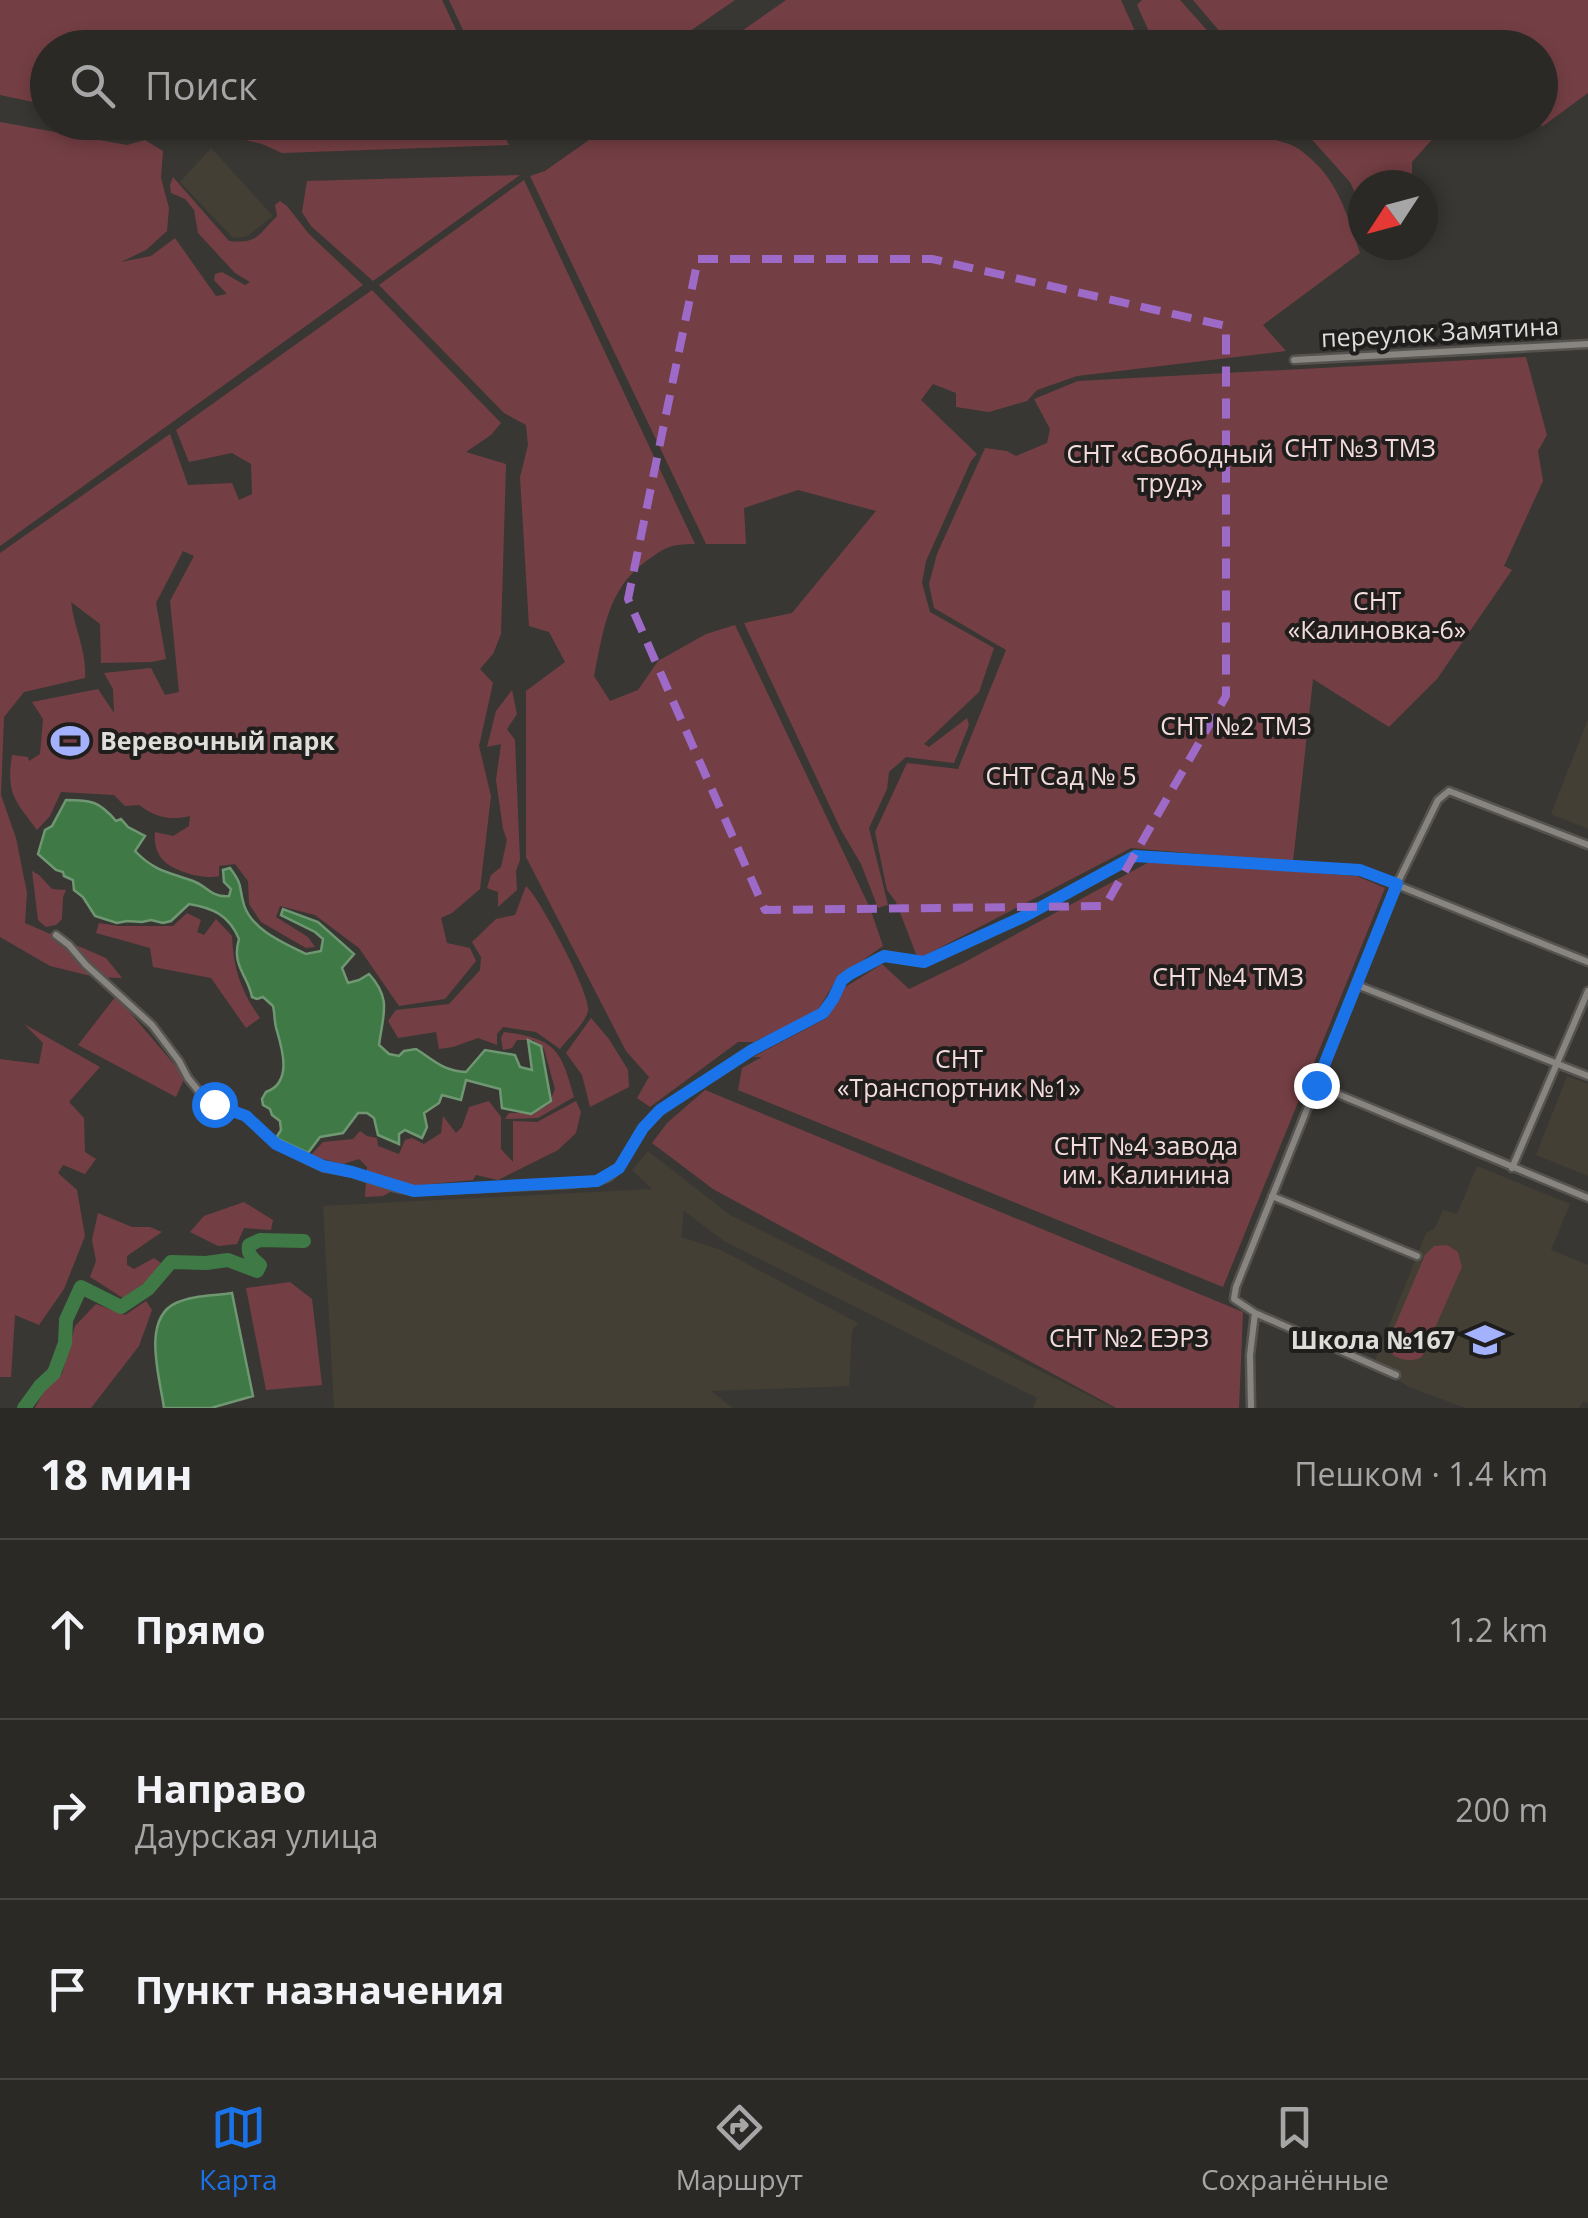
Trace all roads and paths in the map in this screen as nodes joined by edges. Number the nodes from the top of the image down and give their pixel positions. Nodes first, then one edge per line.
1 (1588, 344) edge
2 (1294, 360) dead end
3 (1588, 845) edge
4 (1397, 884) junction
5 (56, 935) dead end
6 (1588, 962) edge
7 (1356, 984) junction
8 (1588, 991) edge
9 (1557, 1064) junction
10 (1588, 1076) edge
11 (1316, 1085) junction
12 (1512, 1168) junction
13 (1272, 1196) junction
14 (1588, 1198) edge
15 (1417, 1256) dead end
16 (1255, 1313) junction
17 (1396, 1375) dead end
18 (1251, 1408) edge

1 - 2 street, переулок Замятина
3 - 4 street
4 - 5 street
4 - 6 street
4 - 7 street
7 - 9 street
7 - 11 street
8 - 9 street
9 - 10 street
9 - 12 street
11 - 12 street
11 - 13 street
12 - 14 street
13 - 15 street
13 - 16 street
16 - 17 street
16 - 18 street

